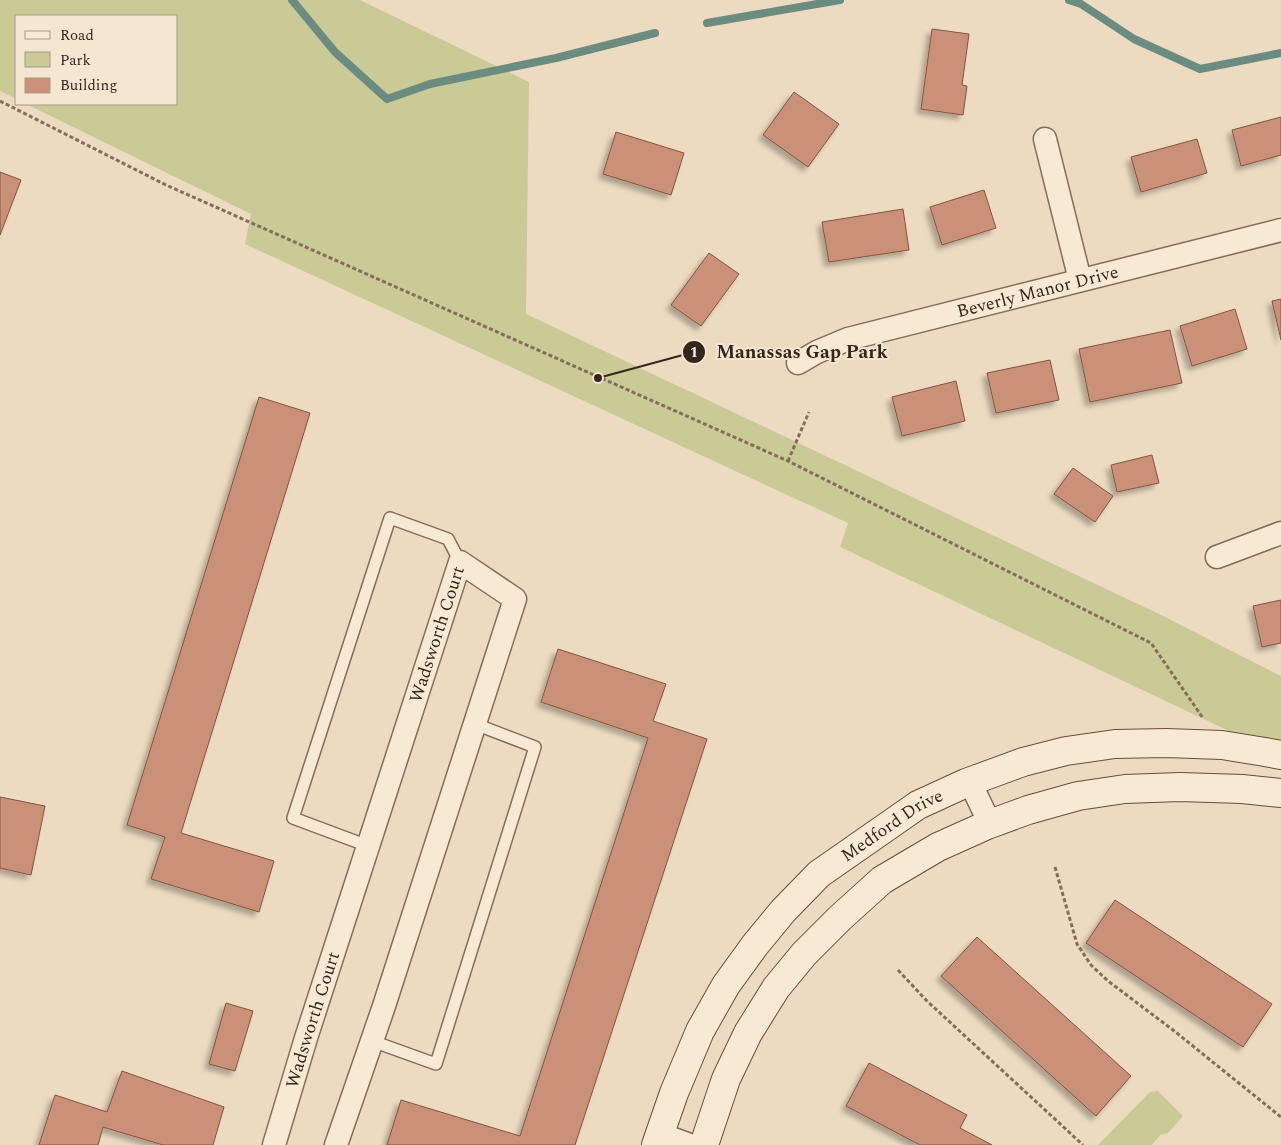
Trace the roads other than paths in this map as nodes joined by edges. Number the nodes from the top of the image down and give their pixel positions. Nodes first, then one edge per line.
1 (1044, 139) dead end
2 (1281, 230) edge
3 (1080, 280) junction
4 (798, 363) dead end
5 (1281, 533) edge
6 (1217, 558) dead end
7 (460, 562) junction
8 (475, 724) junction
9 (1281, 755) edge
10 (970, 782) junction
11 (1281, 793) edge
12 (990, 824) junction
13 (368, 846) junction
14 (372, 1042) junction
15 (658, 1140) edge
16 (274, 1145) edge
17 (336, 1145) edge
18 (690, 1145) edge
19 (704, 1145) edge

1 - 3 street
2 - 3 street, Beverly Manor Drive
3 - 4 street, Beverly Manor Drive
5 - 6 street
7 - 8 street, Wadsworth Court
7 - 13 street, Wadsworth Court
7 - 13 lane
8 - 14 street, Wadsworth Court
8 - 14 lane
9 - 10 street, Medford Drive
10 - 12 street
10 - 15 street, Medford Drive
11 - 12 street
12 - 19 street
13 - 16 street, Wadsworth Court
14 - 17 street, Wadsworth Court
15 - 18 street

